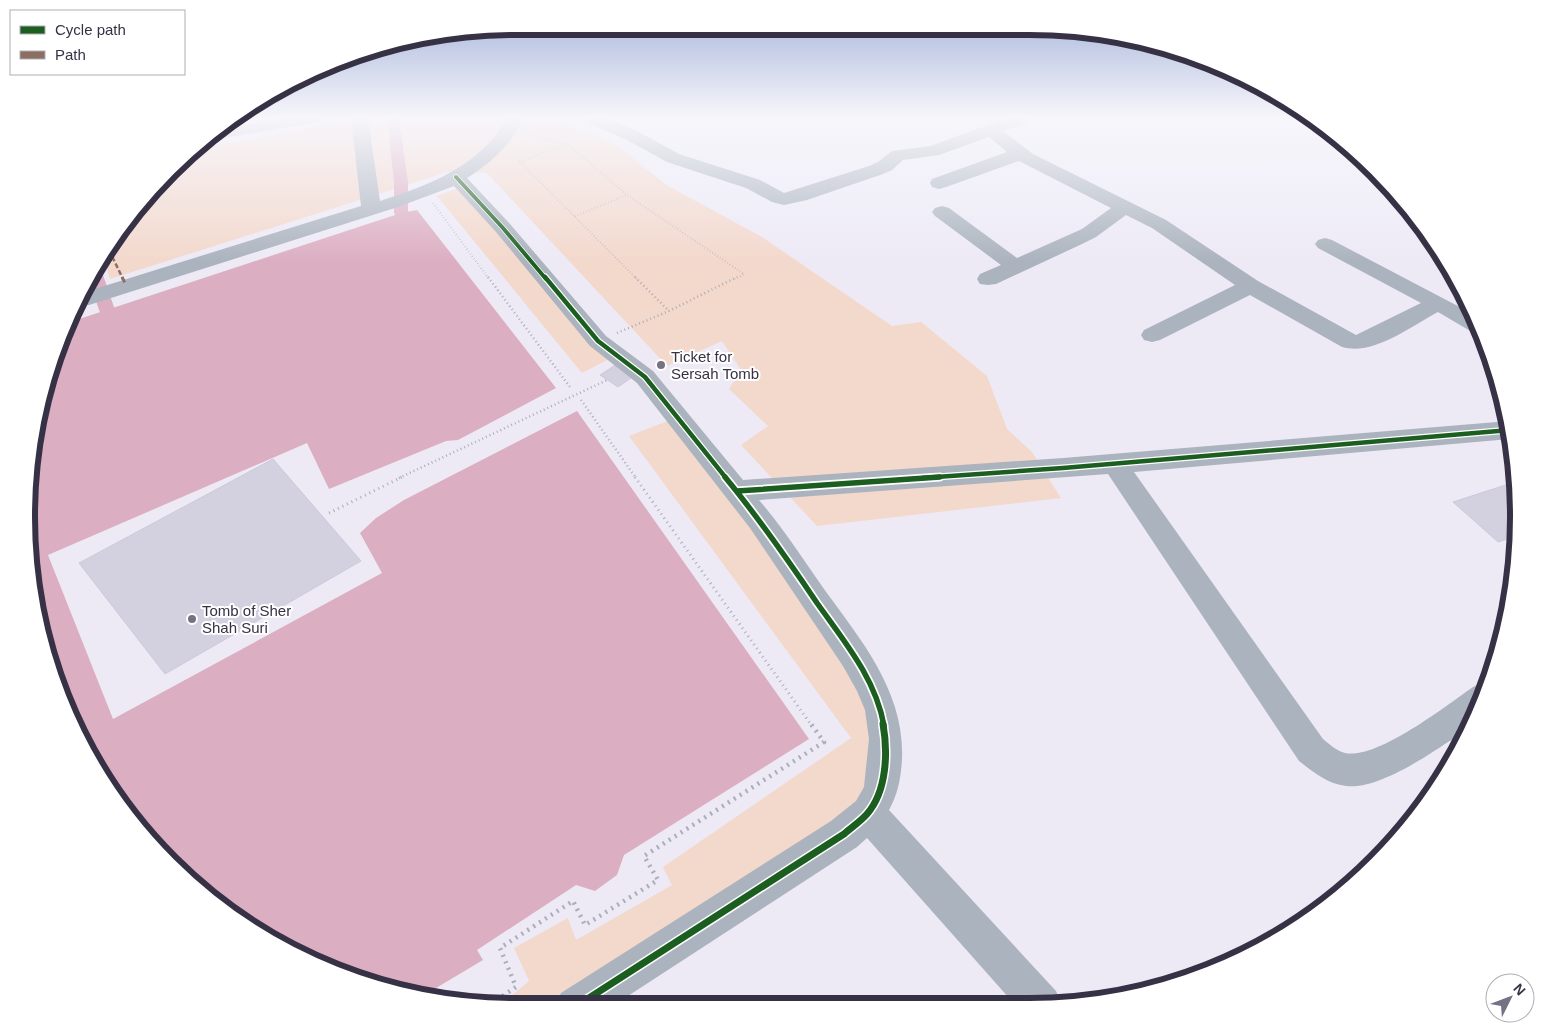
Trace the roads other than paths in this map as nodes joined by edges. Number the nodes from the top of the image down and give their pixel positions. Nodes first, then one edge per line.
1 (369, 166) edge
2 (470, 166) edge
3 (698, 166) edge
4 (885, 166) edge
5 (986, 166) edge
6 (1042, 166) edge
7 (456, 176) junction
8 (939, 183) dead end
9 (377, 207) junction
10 (1125, 207) junction
11 (942, 212) dead end
12 (1326, 244) dead end
13 (1016, 267) junction
14 (988, 279) dead end
15 (1250, 286) junction
16 (89, 297) edge
17 (1438, 303) junction
18 (1467, 320) edge
19 (1152, 335) dead end
20 (1502, 431) edge
21 (1115, 464) junction
22 (737, 491) junction
23 (1471, 706) edge
24 (868, 813) junction
25 (589, 998) edge
26 (1035, 998) edge

1 - 9 street
2 - 7 street
3 - 4 street
5 - 8 street
6 - 10 street
7 - 9 street
7 - 22 street
9 - 16 street
10 - 13 street
10 - 15 street
11 - 13 street
12 - 17 street
13 - 14 street
15 - 17 street
15 - 19 street
17 - 18 street
20 - 21 street
21 - 22 street
21 - 23 street
22 - 24 street
24 - 25 street
24 - 26 street

